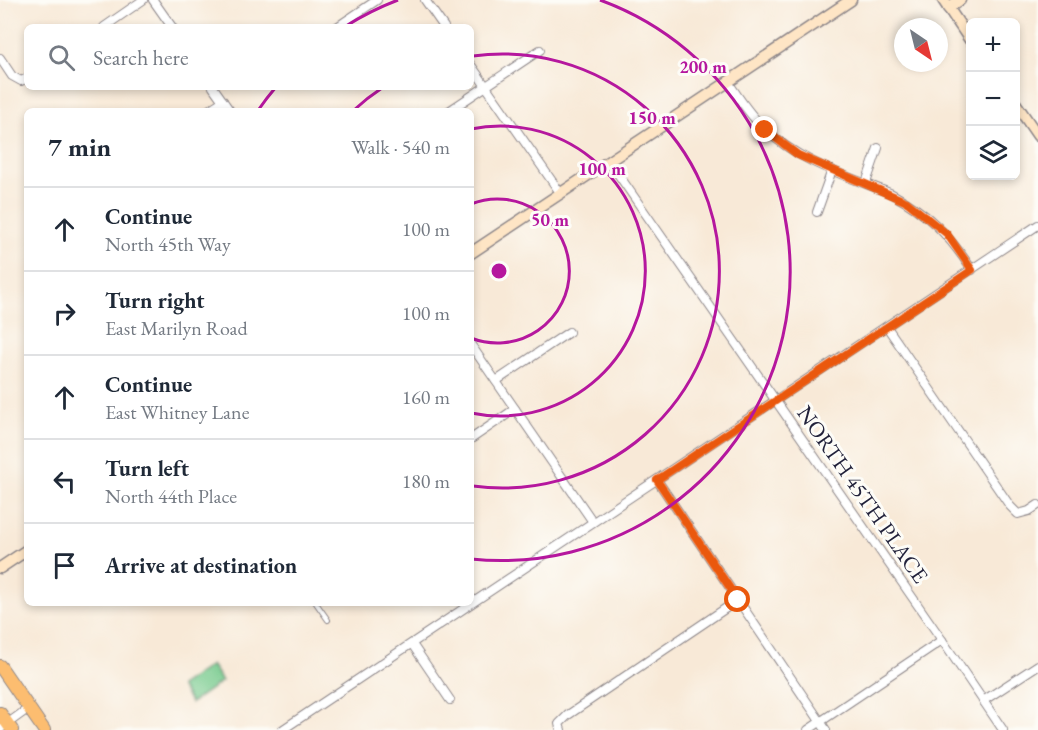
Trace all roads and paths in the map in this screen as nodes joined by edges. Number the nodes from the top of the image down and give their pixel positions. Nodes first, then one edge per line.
1 (144, 0) edge
2 (153, 0) edge
3 (377, 0) edge
4 (425, 0) edge
5 (851, 0) edge
6 (960, 0) edge
7 (946, 4) edge
8 (108, 24) edge
9 (170, 24) edge
10 (341, 24) edge
11 (442, 24) edge
12 (966, 34) edge
13 (540, 50) dead end
14 (0, 58) edge
15 (474, 69) edge
16 (24, 80) edge
17 (728, 82) junction
18 (486, 86) junction
19 (215, 90) edge
20 (223, 100) junction
21 (211, 108) edge
22 (228, 108) edge
23 (453, 108) edge
24 (1020, 110) edge
25 (1038, 136) edge
26 (878, 148) dead end
27 (609, 161) junction
28 (832, 170) junction
29 (866, 183) junction
30 (561, 194) junction
31 (817, 212) dead end
32 (1038, 225) edge
33 (474, 252) edge
34 (972, 270) junction
35 (887, 327) junction
36 (569, 332) dead end
37 (474, 349) edge
38 (496, 381) junction
39 (776, 400) junction
40 (515, 409) junction
41 (474, 437) edge
42 (657, 480) junction
43 (1038, 505) edge
44 (593, 522) junction
45 (24, 552) edge
46 (0, 568) edge
47 (738, 600) junction
48 (474, 602) edge
49 (318, 606) edge
50 (468, 606) edge
51 (328, 620) dead end
52 (942, 640) junction
53 (412, 644) junction
54 (1038, 664) edge
55 (0, 666) edge
56 (450, 700) dead end
57 (983, 701) junction
58 (29, 708) junction
59 (0, 713) edge
60 (295, 722) junction
61 (821, 722) junction
62 (560, 727) edge
63 (7, 728) edge
64 (44, 730) edge
65 (282, 730) edge
66 (301, 730) edge
67 (808, 730) edge
68 (826, 730) edge
69 (1003, 730) edge

1 - 8 street
2 - 9 street
3 - 10 street
4 - 11 street
5 - 17 street
6 - 7 street
7 - 12 street
13 - 18 street
14 - 16 street
15 - 18 street
17 - 27 street
17 - 28 street
18 - 23 street
18 - 30 street
19 - 20 street
20 - 21 street
20 - 22 street
24 - 25 street
26 - 29 street
27 - 30 street
27 - 39 street, NORTH 45TH PLACE
28 - 29 street
28 - 31 street
29 - 34 street
30 - 33 street
32 - 34 street
34 - 35 street
35 - 39 street
35 - 43 street
36 - 38 street
37 - 38 street
38 - 40 street
39 - 42 street
39 - 52 street, NORTH 45TH PLACE
40 - 41 street
40 - 44 street
42 - 44 street
42 - 47 street
44 - 48 street
45 - 46 street
47 - 61 street
47 - 62 street
49 - 51 lane
50 - 53 street
52 - 57 street, NORTH 45TH PLACE
52 - 61 street
53 - 56 street
53 - 60 street
54 - 57 street
55 - 58 main road
57 - 69 street, NORTH 45TH PLACE
58 - 63 street
58 - 64 main road
59 - 63 main road
60 - 65 street
60 - 66 street
61 - 67 street
61 - 68 street

